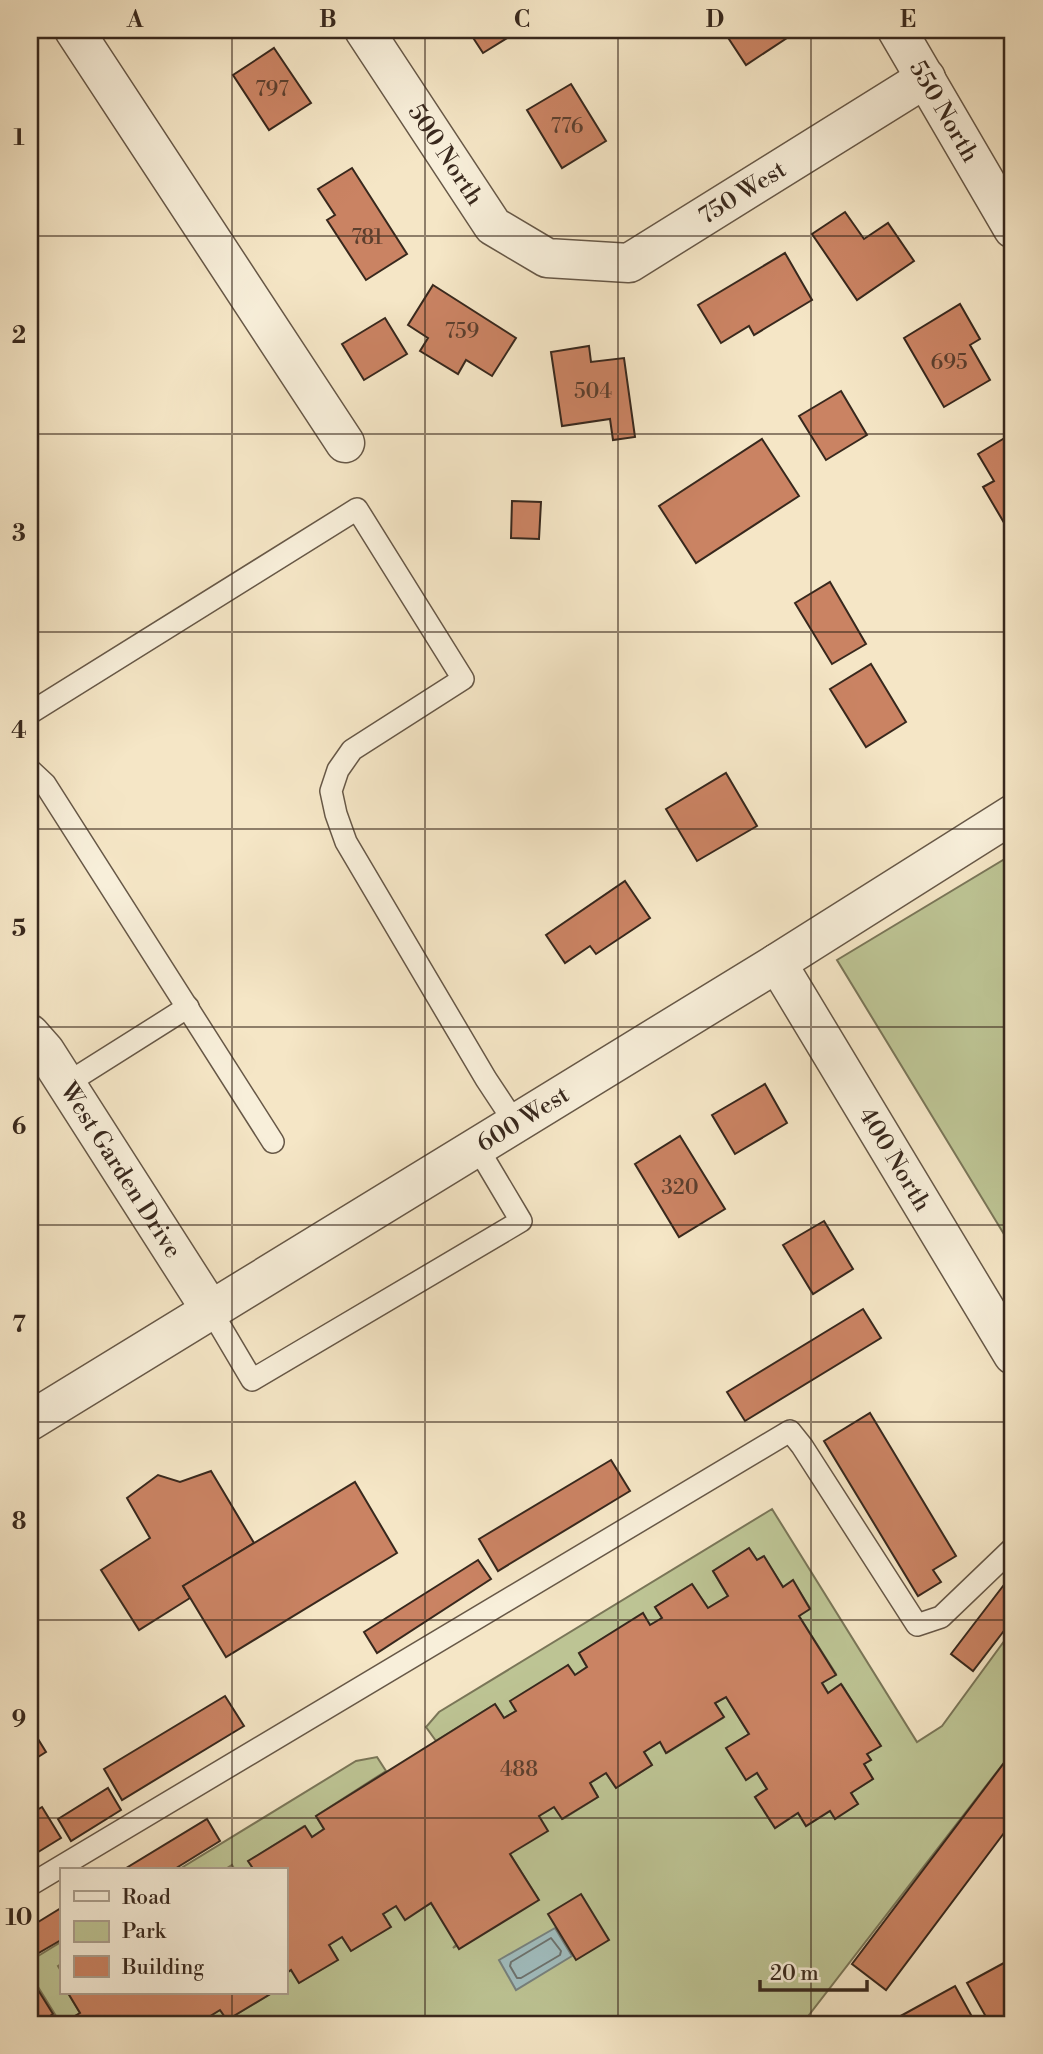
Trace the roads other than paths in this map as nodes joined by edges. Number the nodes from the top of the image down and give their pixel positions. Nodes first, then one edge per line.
1 (74, 30) edge
2 (364, 30) edge
3 (897, 30) edge
4 (926, 78) junction
5 (1013, 229) edge
6 (547, 258) joint
7 (345, 443) dead end
8 (30, 713) edge
9 (30, 770) edge
10 (1013, 814) edge
11 (777, 963) junction
12 (188, 1007) junction
13 (30, 1034) edge
14 (66, 1084) junction
15 (515, 1123) junction
16 (273, 1142) dead end
17 (478, 1147) junction
18 (210, 1309) junction
19 (1013, 1355) edge
20 (30, 1420) edge
21 (1013, 1549) edge
22 (30, 1885) edge

1 - 7 street
2 - 6 street, 500 North
3 - 4 street, 550 North
4 - 5 street, 550 North
4 - 6 street, 750 West
8 - 15 lane
9 - 12 lane
10 - 11 street, 600 West
11 - 15 street, 600 West
11 - 19 street, 400 North
12 - 14 lane
12 - 16 lane
13 - 14 street, West Garden Drive
14 - 18 street, West Garden Drive
15 - 17 street, 600 West
17 - 18 street, 600 West
17 - 18 lane
18 - 20 street, 600 West
21 - 22 lane

